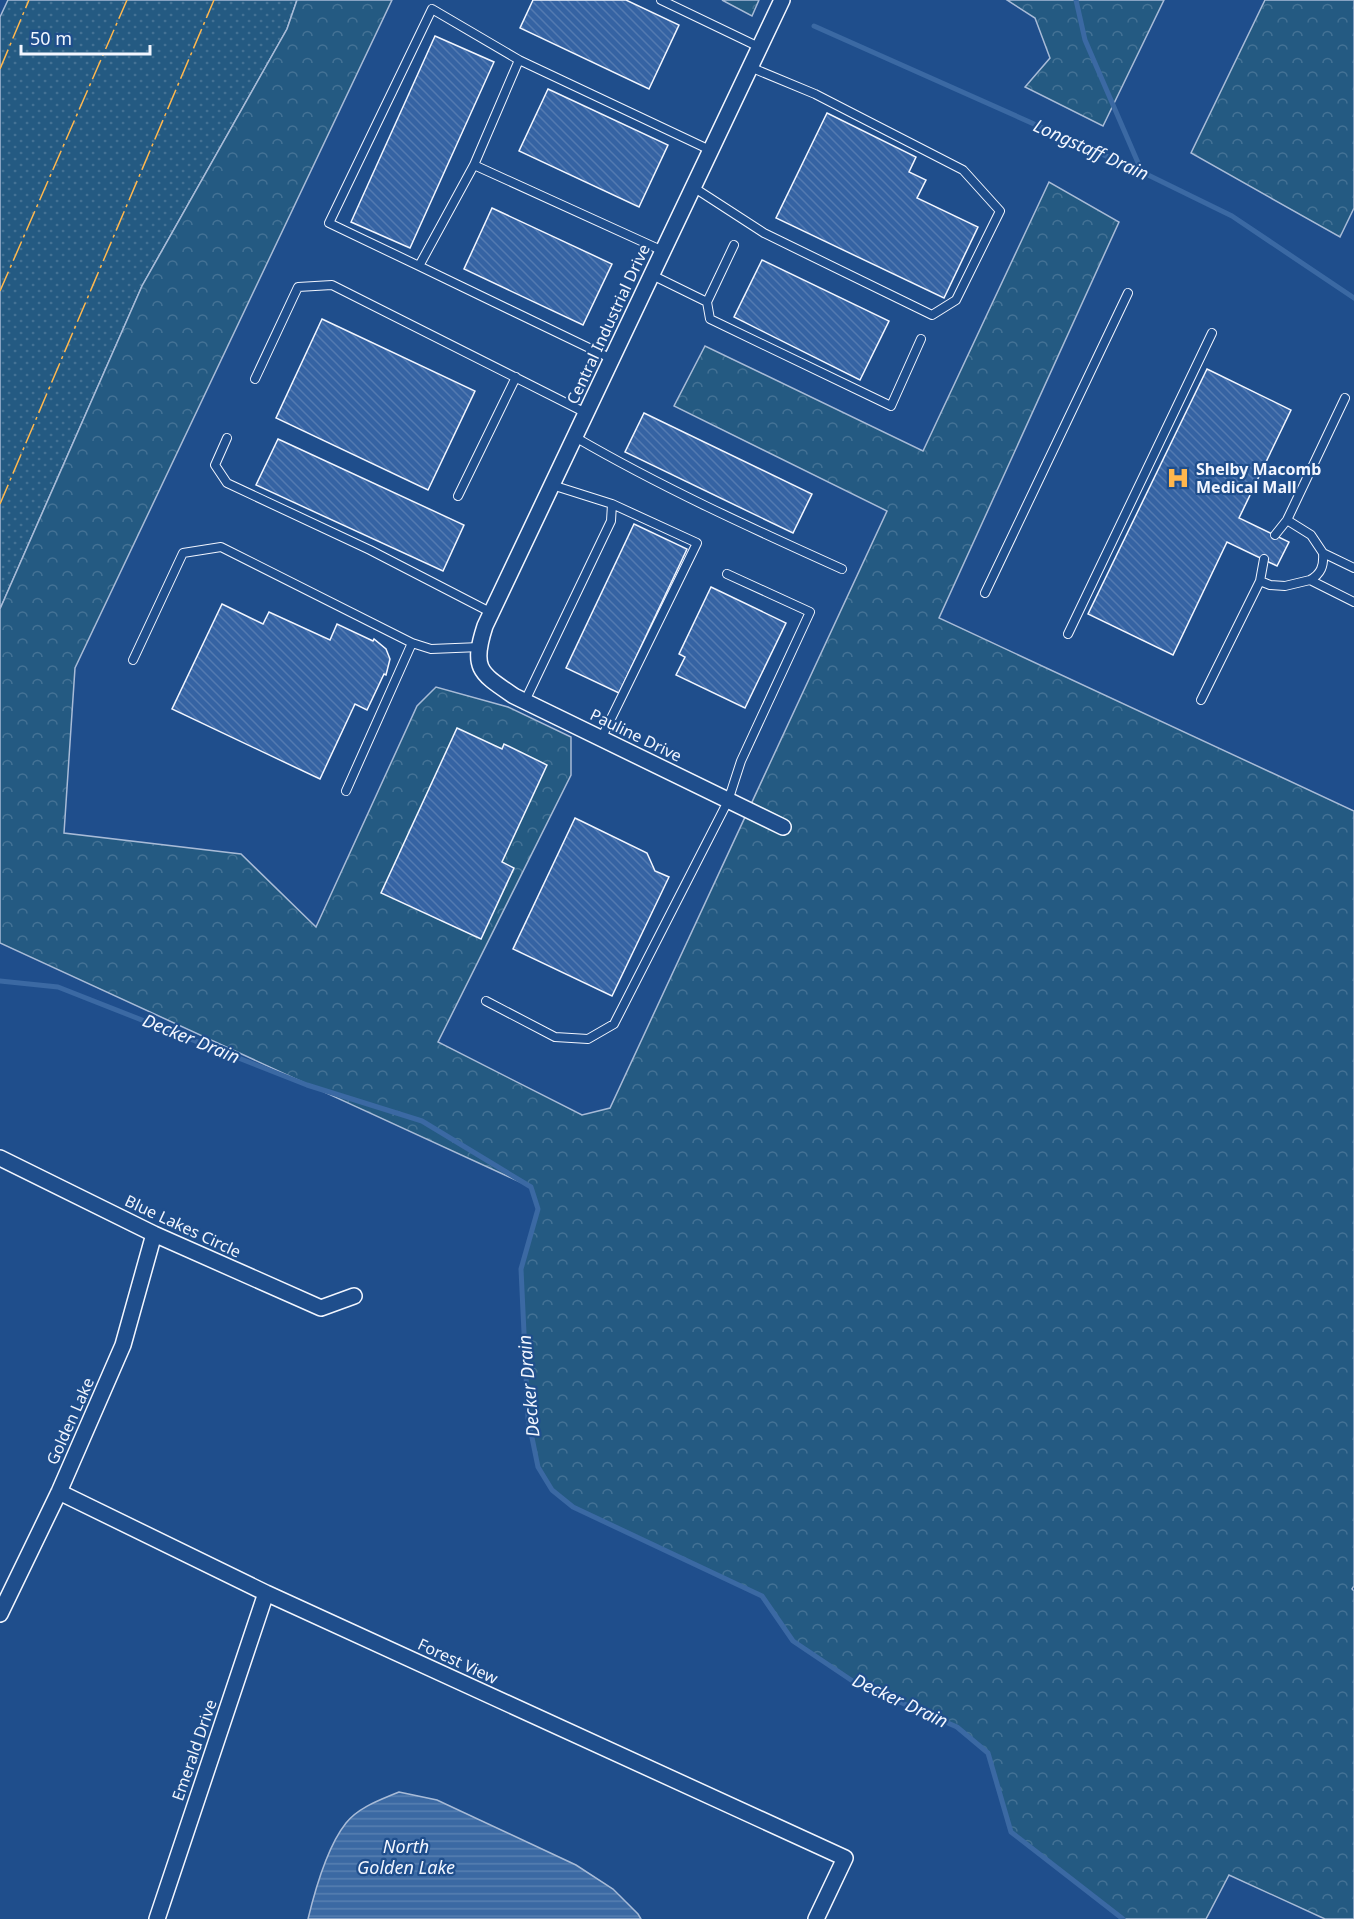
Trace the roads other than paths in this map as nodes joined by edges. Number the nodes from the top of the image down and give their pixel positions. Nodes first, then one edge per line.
1 (661, 0) edge
2 (782, 0) edge
3 (759, 47) junction
4 (519, 60) junction
5 (750, 67) junction
6 (710, 150) junction
7 (474, 165) junction
8 (693, 187) junction
9 (734, 245) dead end
10 (663, 251) junction
11 (419, 266) junction
12 (652, 275) junction
13 (1128, 293) dead end
14 (707, 302) junction
15 (1212, 333) dead end
16 (921, 339) dead end
17 (612, 359) junction
18 (516, 377) junction
19 (255, 379) dead end
20 (1345, 398) dead end
21 (586, 413) junction
22 (575, 437) junction
23 (227, 438) dead end
24 (552, 485) junction
25 (458, 496) dead end
26 (612, 504) junction
27 (1287, 520) junction
28 (1275, 535) dead end
29 (1323, 553) junction
30 (1264, 559) dead end
31 (1354, 568) edge
32 (842, 570) dead end
33 (727, 574) dead end
34 (1310, 580) junction
35 (1260, 581) junction
36 (985, 592) dead end
37 (1354, 602) edge
38 (492, 613) junction
39 (1068, 634) dead end
40 (412, 643) junction
41 (480, 647) junction
42 (133, 660) dead end
43 (479, 667) joint
44 (1201, 700) dead end
45 (525, 701) junction
46 (601, 739) junction
47 (346, 791) dead end
48 (728, 801) junction
49 (783, 826) dead end
50 (486, 1001) dead end
51 (0, 1158) edge
52 (153, 1234) junction
53 (354, 1296) dead end
54 (59, 1492) junction
55 (266, 1593) junction
56 (0, 1614) edge
57 (157, 1919) edge
58 (816, 1919) edge

1 - 3 lane
2 - 3 street, Central Industrial Drive
3 - 5 street, Central Industrial Drive
4 - 6 lane
4 - 7 lane
4 - 11 lane
5 - 6 street, Central Industrial Drive
5 - 8 lane
6 - 8 street, Central Industrial Drive
7 - 10 lane
7 - 11 lane
8 - 10 street, Central Industrial Drive
9 - 14 lane
10 - 12 street, Central Industrial Drive
11 - 17 lane
12 - 14 lane
12 - 17 street, Central Industrial Drive
13 - 36 lane
14 - 16 lane
15 - 39 lane
17 - 21 street, Central Industrial Drive
18 - 19 lane
18 - 21 lane
18 - 25 lane
20 - 27 lane
21 - 22 street, Central Industrial Drive
22 - 24 street, Central Industrial Drive
22 - 32 lane
23 - 38 lane
24 - 26 lane
24 - 38 street, Central Industrial Drive
26 - 45 lane
26 - 46 lane
27 - 28 lane
27 - 29 lane
29 - 31 lane
29 - 34 lane
30 - 35 lane
33 - 48 lane
34 - 35 lane
34 - 37 lane
35 - 44 lane
38 - 41 street, Central Industrial Drive
40 - 41 lane
40 - 42 lane
40 - 47 lane
41 - 43 street, Central Industrial Drive
43 - 45 street, Pauline Drive
45 - 46 street, Pauline Drive
46 - 48 street, Pauline Drive
48 - 49 street, Pauline Drive
48 - 50 lane
51 - 52 street, Blue Lakes Circle
52 - 53 street, Blue Lakes Circle
52 - 54 street, Golden Lake
54 - 55 street, Forest View
54 - 56 street, Golden Lake
55 - 57 street, Emerald Drive
55 - 58 street, Forest View

